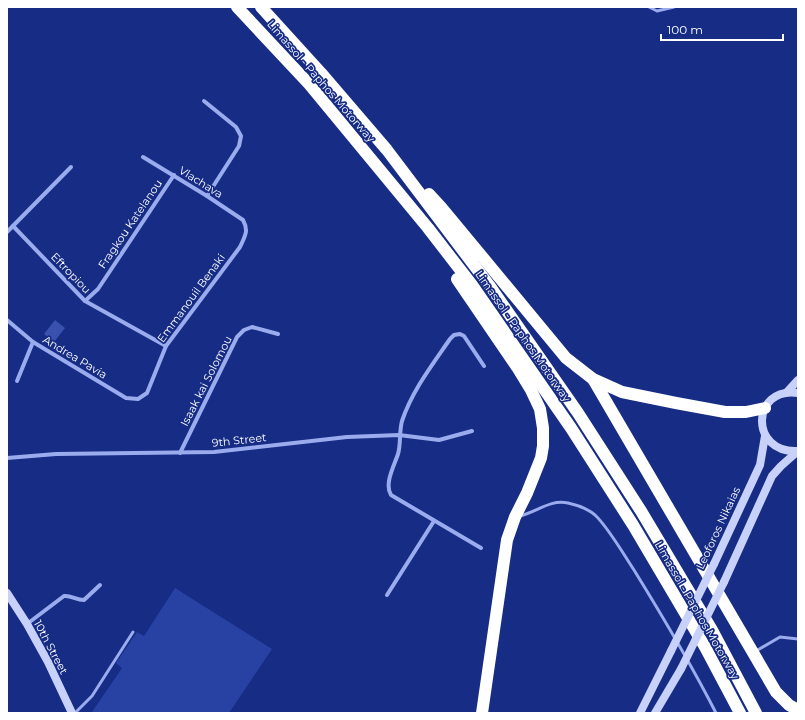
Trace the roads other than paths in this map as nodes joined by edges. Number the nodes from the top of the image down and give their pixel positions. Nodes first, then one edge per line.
1 (237, 7) edge
2 (261, 7) edge
3 (649, 7) edge
4 (674, 7) edge
5 (204, 101) dead end
6 (387, 150) junction
7 (143, 157) dead end
8 (71, 167) dead end
9 (378, 167) junction
10 (174, 175) junction
11 (207, 196) junction
12 (14, 226) junction
13 (246, 226) joint
14 (7, 232) edge
15 (86, 301) junction
16 (7, 320) edge
17 (278, 334) dead end
18 (33, 342) junction
19 (166, 346) junction
20 (484, 366) dead end
21 (593, 380) junction
22 (798, 380) edge
23 (17, 381) dead end
24 (787, 392) junction
25 (798, 393) edge
26 (138, 399) joint
27 (765, 408) junction
28 (472, 431) dead end
29 (399, 435) junction
30 (765, 436) junction
31 (798, 451) edge
32 (180, 453) junction
33 (7, 458) edge
34 (515, 517) junction
35 (434, 521) junction
36 (481, 548) dead end
37 (100, 585) dead end
38 (7, 595) edge
39 (386, 595) dead end
40 (27, 624) junction
41 (133, 632) dead end
42 (798, 639) edge
43 (754, 652) junction
44 (798, 710) edge
45 (73, 713) edge
46 (482, 713) edge
47 (640, 713) edge
48 (655, 713) edge
49 (716, 713) edge
50 (740, 713) edge
51 (756, 713) edge

1 - 9 highway, Limassol - Paphos Motorway
2 - 6 highway, Limassol - Paphos Motorway
3 - 4 lane
5 - 11 street
6 - 21 highway
6 - 51 highway, Limassol - Paphos Motorway
7 - 10 street, Vlachava
8 - 12 street
9 - 34 highway
9 - 50 highway, Limassol - Paphos Motorway
10 - 11 street, Vlachava
10 - 15 street, Fragkou Katelanou
11 - 13 street, Vlachava
12 - 14 street
12 - 15 street, Eftropiou
13 - 19 street, Emmanouil Benaki
15 - 19 street, Eftropiou
16 - 18 street, Andrea Pavia
17 - 32 street, Isaak kai Solomou
18 - 23 street
18 - 26 street, Andrea Pavia
19 - 26 street, Emmanouil Benaki
20 - 29 street
21 - 27 highway
21 - 43 highway
22 - 24 main road
24 - 25 main road
24 - 27 main road
27 - 30 main road, Leoforos Nikaias
28 - 29 street, 9th Street
29 - 32 street, 9th Street
29 - 35 street
30 - 31 main road
30 - 47 main road, Leoforos Nikaias, bridge
31 - 48 main road, bridge
32 - 33 street, 9th Street
34 - 46 highway
34 - 49 lane
35 - 36 street
35 - 39 street
37 - 40 street
38 - 40 main road, 10th Street
40 - 45 main road, 10th Street
41 - 45 lane
42 - 43 lane
43 - 44 highway

